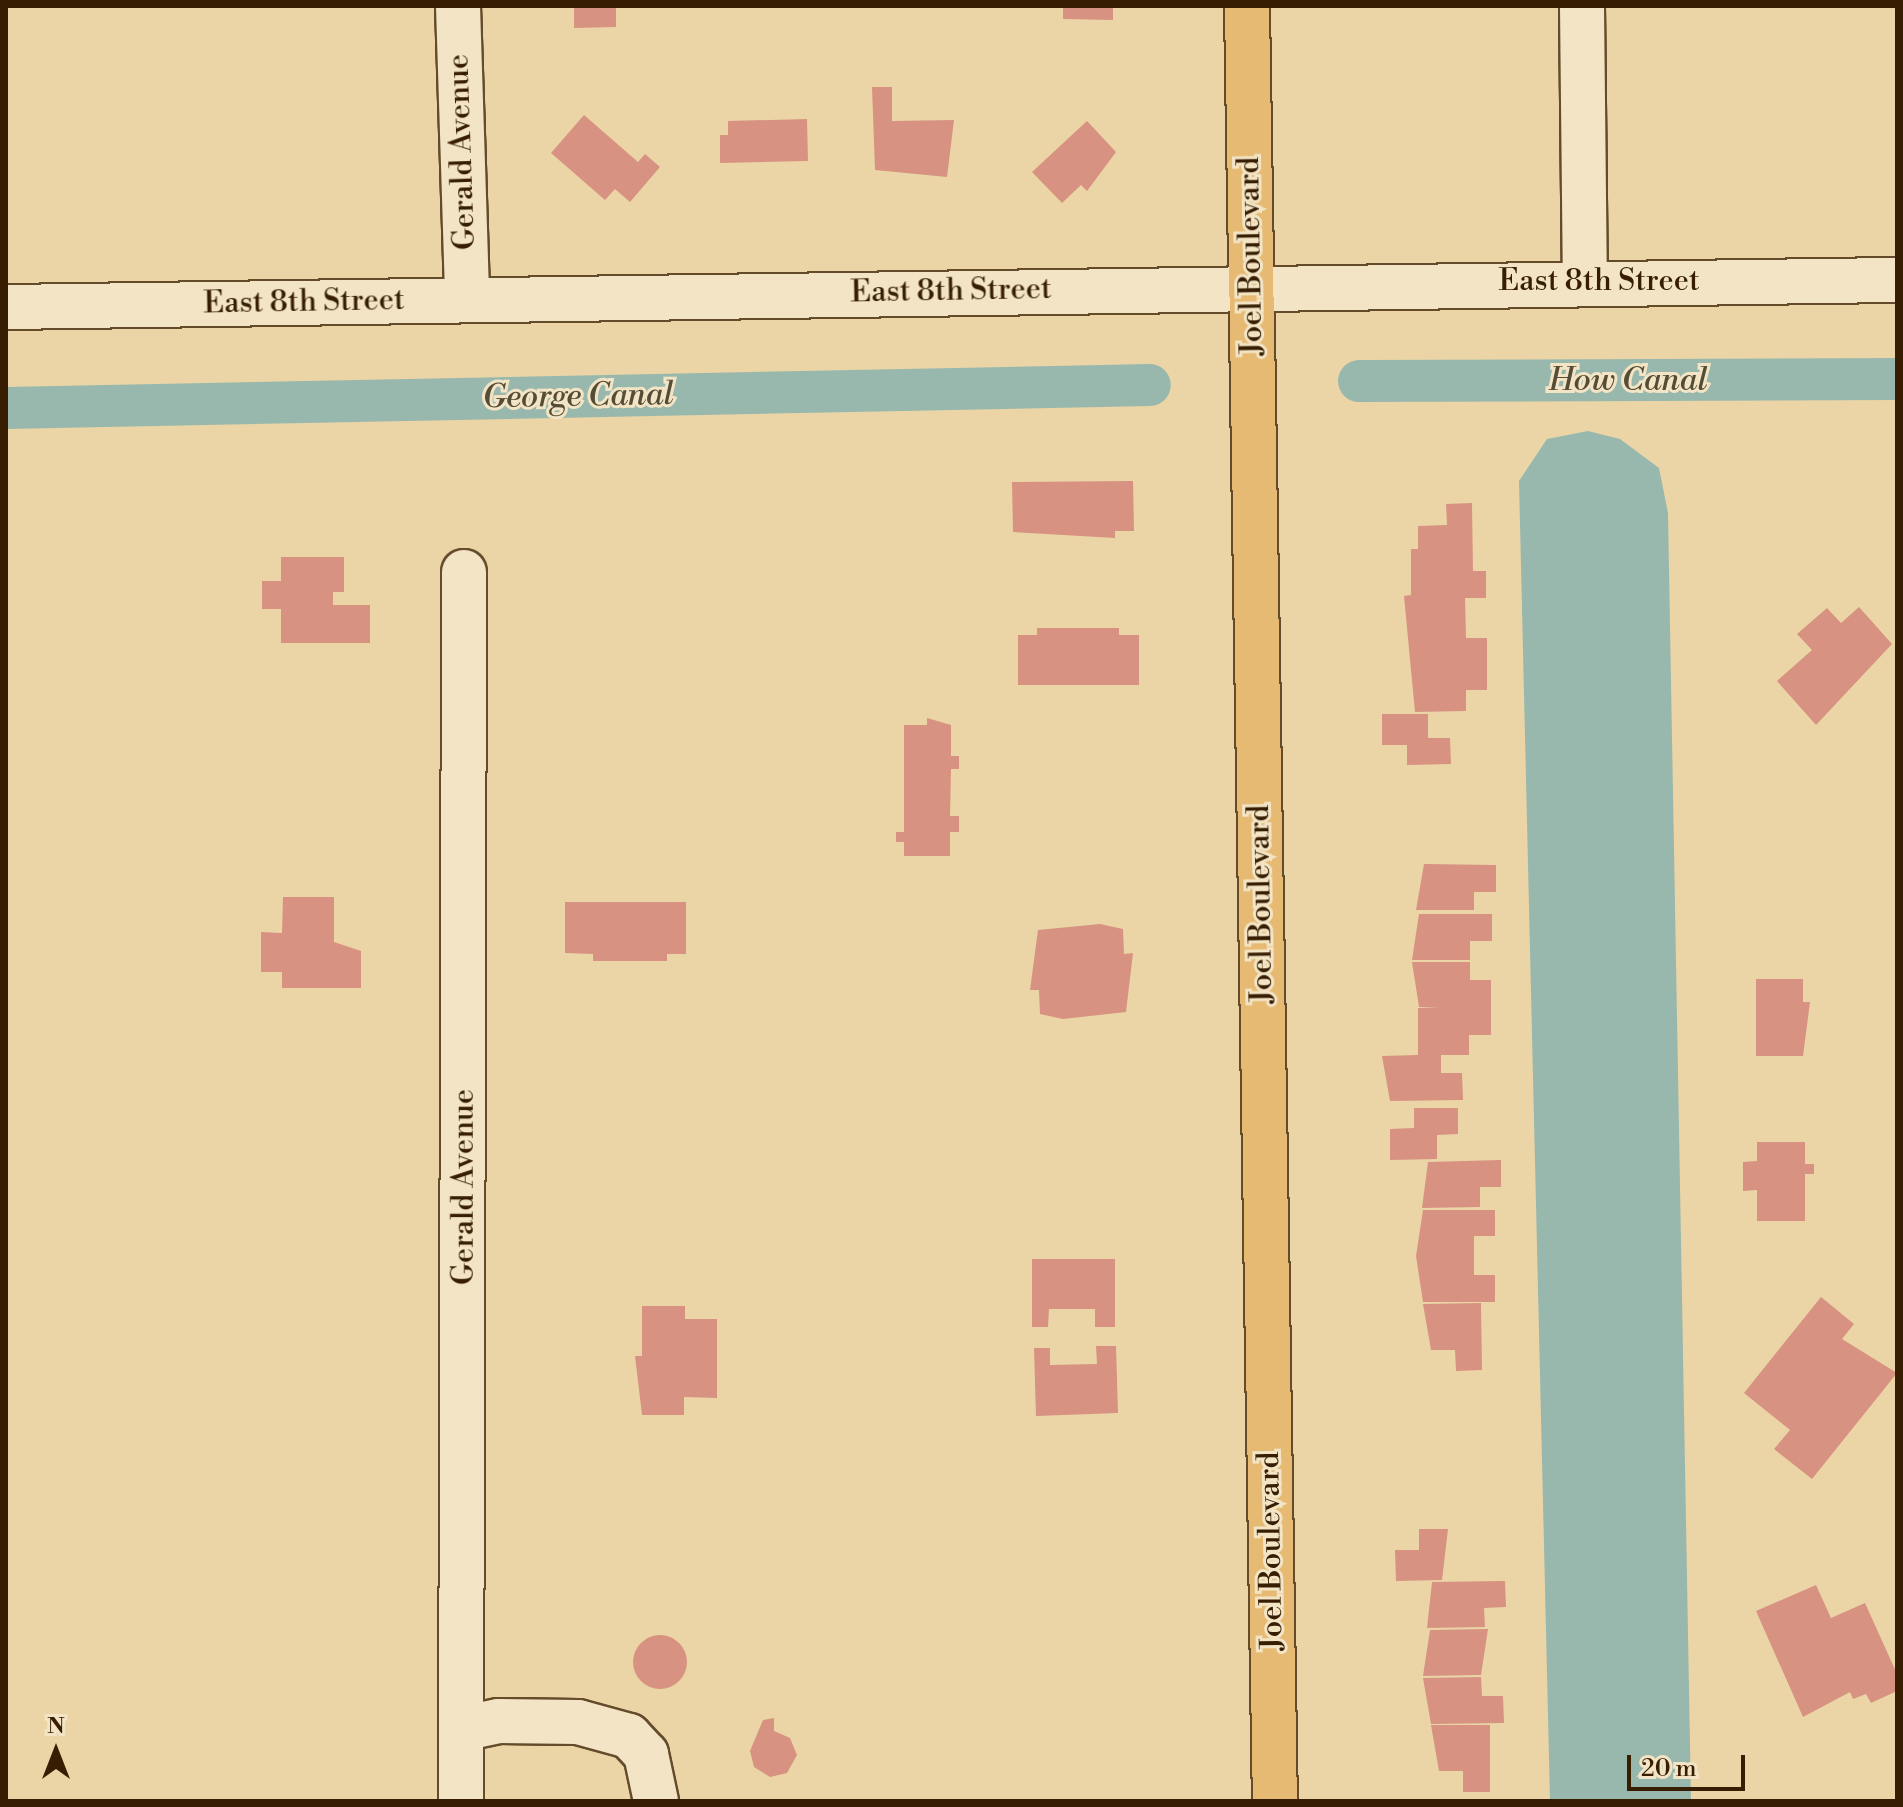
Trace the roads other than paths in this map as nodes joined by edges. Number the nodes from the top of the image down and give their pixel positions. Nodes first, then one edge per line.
1 (458, 6) edge
2 (1247, 6) edge
3 (1582, 6) edge
4 (1897, 280) edge
5 (1585, 281) junction
6 (1251, 285) junction
7 (467, 299) junction
8 (6, 307) edge
9 (464, 572) dead end
10 (461, 1729) junction
11 (461, 1801) edge
12 (656, 1801) edge
13 (1275, 1801) edge

1 - 7 street, Gerald Avenue
2 - 6 main road, Joel Boulevard
3 - 5 street
4 - 5 street, East 8th Street
5 - 6 street, East 8th Street
6 - 7 street, East 8th Street
6 - 13 main road, Joel Boulevard
7 - 8 street, East 8th Street
9 - 10 street, Gerald Avenue
10 - 11 street, Gerald Avenue
10 - 12 street

